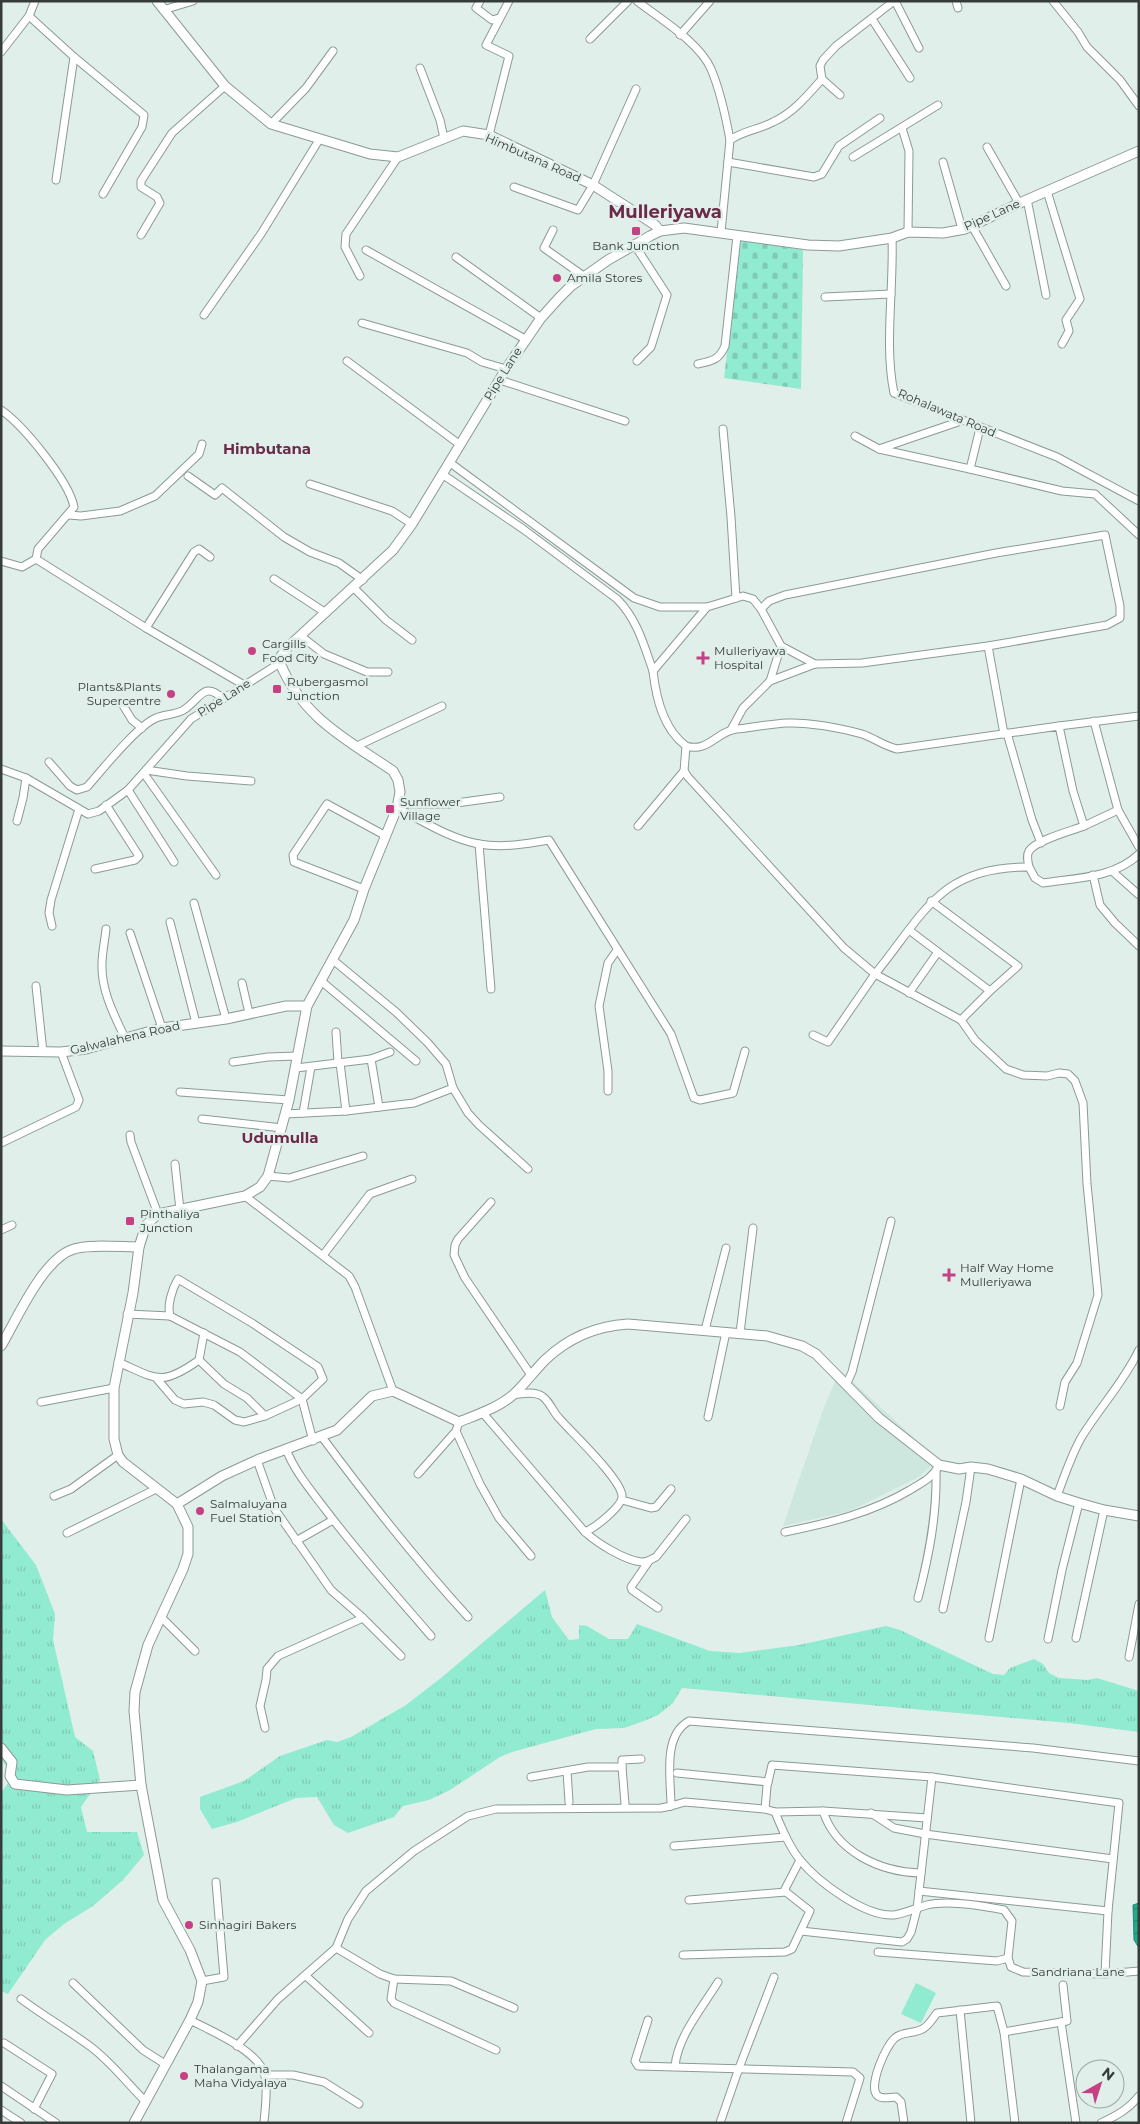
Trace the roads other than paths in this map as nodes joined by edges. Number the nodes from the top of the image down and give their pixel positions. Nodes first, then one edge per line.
1 (35, 1) edge
2 (157, 1) edge
3 (193, 1) edge
4 (480, 1) edge
5 (509, 1) edge
6 (628, 1) edge
7 (637, 1) edge
8 (710, 1) edge
9 (895, 1) edge
10 (1053, 1) edge
11 (164, 10) junction
12 (29, 16) junction
13 (498, 18) junction
14 (872, 19) junction
15 (680, 35) junction
16 (590, 39) dead end
17 (919, 48) dead end
18 (333, 51) dead end
19 (1, 52) edge
20 (74, 56) junction
21 (420, 68) dead end
22 (910, 78) dead end
23 (822, 79) junction
24 (224, 86) junction
25 (636, 89) dead end
26 (840, 95) dead end
27 (938, 105) dead end
28 (1139, 106) edge
29 (880, 118) dead end
30 (271, 124) junction
31 (902, 128) junction
32 (489, 135) junction
33 (444, 138) junction
34 (319, 140) junction
35 (730, 140) junction
36 (987, 147) dead end
37 (1139, 151) edge
38 (398, 157) junction
39 (853, 157) dead end
40 (728, 162) junction
41 (943, 162) dead end
42 (56, 180) dead end
43 (593, 185) junction
44 (514, 187) dead end
45 (1047, 191) junction
46 (103, 194) dead end
47 (1023, 201) junction
48 (967, 228) junction
49 (553, 230) dead end
50 (660, 231) junction
51 (721, 232) junction
52 (908, 232) junction
53 (141, 235) dead end
54 (737, 236) junction
55 (892, 238) junction
56 (634, 244) junction
57 (366, 250) dead end
58 (456, 257) dead end
59 (360, 276) dead end
60 (585, 276) junction
61 (1006, 286) dead end
62 (891, 294) junction
63 (1046, 295) dead end
64 (825, 297) dead end
65 (204, 315) dead end
66 (541, 318) junction
67 (362, 323) dead end
68 (525, 339) junction
69 (1062, 344) dead end
70 (347, 361) dead end
71 (638, 361) dead end
72 (698, 364) dead end
73 (506, 369) junction
74 (500, 380) junction
75 (1, 410) edge
76 (625, 421) dead end
77 (962, 421) junction
78 (980, 428) junction
79 (723, 429) dead end
80 (855, 436) dead end
81 (202, 444) dead end
82 (459, 444) junction
83 (879, 449) junction
84 (449, 462) junction
85 (970, 469) junction
86 (442, 474) junction
87 (188, 476) dead end
88 (310, 484) dead end
89 (1139, 501) edge
90 (70, 515) junction
91 (412, 524) junction
92 (1139, 535) edge
93 (210, 557) dead end
94 (36, 559) junction
95 (1, 561) edge
96 (274, 579) dead end
97 (363, 580) junction
98 (354, 588) junction
99 (736, 598) junction
100 (707, 607) junction
101 (761, 609) junction
102 (326, 613) junction
103 (146, 628) junction
104 (301, 636) junction
105 (412, 640) dead end
106 (780, 646) junction
107 (988, 646) junction
108 (280, 663) junction
109 (816, 664) junction
110 (653, 671) junction
111 (388, 672) dead end
112 (770, 681) junction
113 (244, 685) junction
114 (222, 698) junction
115 (121, 702) dead end
116 (442, 706) dead end
117 (1139, 716) edge
118 (1094, 721) junction
119 (1059, 726) junction
120 (142, 728) junction
121 (731, 730) junction
122 (1006, 733) junction
123 (357, 746) junction
124 (686, 746) junction
125 (50, 762) dead end
126 (1, 769) edge
127 (146, 770) junction
128 (684, 771) junction
129 (26, 778) junction
130 (251, 781) dead end
131 (128, 790) junction
132 (500, 797) dead end
133 (106, 806) junction
134 (397, 806) junction
135 (79, 809) junction
136 (1118, 810) junction
137 (17, 820) dead end
138 (638, 826) dead end
139 (1084, 826) junction
140 (386, 836) junction
141 (1041, 842) junction
142 (479, 844) junction
143 (1139, 847) edge
144 (1139, 854) edge
145 (174, 862) dead end
146 (1029, 867) junction
147 (95, 869) dead end
148 (1112, 871) junction
149 (216, 875) dead end
150 (1093, 876) junction
151 (364, 889) junction
152 (1139, 895) edge
153 (932, 901) junction
154 (194, 903) dead end
155 (170, 922) dead end
156 (52, 926) dead end
157 (106, 929) dead end
158 (909, 930) junction
159 (130, 934) dead end
160 (1139, 946) edge
161 (617, 950) junction
162 (938, 952) junction
163 (333, 960) junction
164 (875, 974) junction
165 (320, 980) junction
166 (242, 983) dead end
167 (36, 986) dead end
168 (491, 988) dead end
169 (990, 991) junction
170 (910, 993) junction
171 (307, 1006) junction
172 (249, 1013) junction
173 (226, 1019) junction
174 (960, 1020) junction
175 (196, 1022) junction
176 (162, 1028) junction
177 (336, 1032) dead end
178 (813, 1034) dead end
179 (125, 1038) junction
180 (1, 1051) edge
181 (745, 1051) dead end
182 (43, 1052) junction
183 (61, 1052) junction
184 (390, 1052) dead end
185 (297, 1056) junction
186 (371, 1059) junction
187 (416, 1061) dead end
188 (232, 1062) dead end
189 (339, 1063) junction
190 (311, 1066) junction
191 (296, 1068) junction
192 (453, 1088) junction
193 (608, 1091) dead end
194 (180, 1092) dead end
195 (289, 1100) junction
196 (379, 1107) junction
197 (346, 1111) junction
198 (285, 1114) junction
199 (303, 1114) junction
200 (202, 1120) dead end
201 (282, 1128) junction
202 (130, 1134) dead end
203 (1, 1143) edge
204 (363, 1156) dead end
205 (175, 1164) dead end
206 (528, 1170) dead end
207 (268, 1176) junction
208 (412, 1180) dead end
209 (245, 1196) junction
210 (491, 1202) dead end
211 (180, 1210) junction
212 (158, 1214) junction
213 (891, 1221) dead end
214 (12, 1225) dead end
215 (753, 1228) dead end
216 (1, 1230) edge
217 (139, 1247) junction
218 (726, 1248) dead end
219 (324, 1254) junction
220 (127, 1314) junction
221 (170, 1316) junction
222 (705, 1330) junction
223 (726, 1332) junction
224 (204, 1333) junction
225 (740, 1334) junction
226 (1, 1346) edge
227 (1139, 1350) edge
228 (199, 1360) junction
229 (118, 1362) junction
230 (531, 1375) junction
231 (157, 1379) junction
232 (847, 1383) junction
233 (114, 1388) junction
234 (393, 1391) junction
235 (513, 1395) junction
236 (302, 1399) junction
237 (41, 1402) dead end
238 (1060, 1406) dead end
239 (482, 1412) junction
240 (264, 1416) junction
241 (708, 1417) dead end
242 (457, 1426) junction
243 (322, 1437) junction
244 (313, 1441) junction
245 (286, 1449) junction
246 (118, 1455) junction
247 (257, 1460) junction
248 (970, 1467) junction
249 (937, 1468) junction
250 (418, 1474) dead end
251 (1020, 1479) junction
252 (156, 1489) junction
253 (671, 1489) dead end
254 (54, 1496) dead end
255 (1057, 1496) junction
256 (622, 1500) junction
257 (1079, 1503) junction
258 (177, 1504) junction
259 (1104, 1510) junction
260 (1139, 1516) edge
261 (333, 1520) junction
262 (686, 1520) dead end
263 (585, 1532) junction
264 (785, 1532) dead end
265 (67, 1533) dead end
266 (296, 1541) junction
267 (531, 1556) dead end
268 (649, 1561) junction
269 (918, 1598) dead end
270 (1139, 1604) edge
271 (658, 1608) dead end
272 (943, 1610) dead end
273 (161, 1617) junction
274 (468, 1617) dead end
275 (364, 1618) junction
276 (431, 1636) dead end
277 (989, 1638) dead end
278 (1076, 1638) dead end
279 (1048, 1639) dead end
280 (194, 1651) dead end
281 (401, 1656) dead end
282 (1129, 1657) dead end
283 (265, 1728) dead end
284 (1, 1748) edge
285 (641, 1760) dead end
286 (1139, 1761) edge
287 (622, 1767) junction
288 (567, 1771) junction
289 (677, 1772) dead end
290 (531, 1777) dead end
291 (932, 1777) junction
292 (768, 1782) junction
293 (141, 1785) junction
294 (568, 1802) dead end
295 (624, 1804) dead end
296 (671, 1806) junction
297 (766, 1809) junction
298 (775, 1812) junction
299 (823, 1812) junction
300 (871, 1813) junction
301 (927, 1818) junction
302 (924, 1834) junction
303 (786, 1837) junction
304 (674, 1846) dead end
305 (1113, 1859) junction
306 (800, 1860) junction
307 (920, 1873) junction
308 (216, 1882) dead end
309 (786, 1892) junction
310 (919, 1892) junction
311 (690, 1900) dead end
312 (917, 1910) junction
313 (1108, 1911) junction
314 (801, 1931) junction
315 (336, 1948) junction
316 (878, 1952) dead end
317 (683, 1956) dead end
318 (1008, 1958) junction
319 (1139, 1971) edge
320 (1105, 1974) junction
321 (306, 1976) junction
322 (774, 1977) dead end
323 (394, 1978) junction
324 (202, 1981) junction
325 (718, 1982) dead end
326 (73, 1983) dead end
327 (1063, 1986) dead end
328 (21, 1999) dead end
329 (514, 2008) dead end
330 (960, 2010) junction
331 (190, 2020) junction
332 (648, 2020) dead end
333 (1061, 2022) junction
334 (1004, 2032) junction
335 (369, 2033) dead end
336 (4, 2043) dead end
337 (237, 2046) junction
338 (496, 2050) dead end
339 (165, 2064) junction
340 (675, 2066) junction
341 (739, 2068) junction
342 (265, 2075) junction
343 (1, 2086) edge
344 (1139, 2096) edge
345 (145, 2101) junction
346 (359, 2104) dead end
347 (34, 2108) junction
348 (1, 2110) edge
349 (22, 2123) edge
350 (56, 2123) edge
351 (134, 2123) edge
352 (264, 2123) edge
353 (720, 2123) edge
354 (846, 2123) edge
355 (904, 2123) edge
356 (970, 2123) edge
357 (1015, 2123) edge
358 (1076, 2123) edge
359 (1102, 2123) edge

1 - 12 street
2 - 11 street, Himbutana Road
3 - 11 street
4 - 13 street
5 - 13 street
6 - 16 street
7 - 15 street
8 - 15 street
9 - 14 street
9 - 17 street
10 - 28 street
11 - 24 street, Himbutana Road
12 - 19 street
12 - 20 street
13 - 32 street
14 - 22 street
14 - 23 street
15 - 35 street
18 - 30 street
20 - 42 street
20 - 46 street
21 - 33 street
23 - 26 street
23 - 35 street
24 - 30 street, Himbutana Road
24 - 53 street
25 - 43 street
27 - 31 street
29 - 40 street
30 - 34 street, Himbutana Road
31 - 39 street
31 - 52 street
32 - 33 street, Himbutana Road
32 - 43 street, Himbutana Road
33 - 38 street, Himbutana Road
34 - 38 street, Himbutana Road
34 - 65 street
35 - 40 street
36 - 47 street
37 - 45 street, Pipe Lane
38 - 59 street
40 - 51 street
41 - 48 street
43 - 44 street
43 - 50 street, Himbutana Road
45 - 47 street, Pipe Lane
45 - 69 street
47 - 48 street, Pipe Lane
47 - 63 street
48 - 52 street, Pipe Lane
48 - 61 street
49 - 60 street
50 - 51 street, Pipe Lane
50 - 56 street, Pipe Lane
51 - 54 street, Pipe Lane
52 - 55 street, Pipe Lane
54 - 55 street, Pipe Lane
54 - 72 street
55 - 62 street, Rohalawata Road
56 - 60 street, Pipe Lane
56 - 71 street
57 - 68 street
58 - 66 street
60 - 66 street, Pipe Lane
62 - 64 street
62 - 77 street, Rohalawata Road
66 - 68 street, Pipe Lane
67 - 73 street
68 - 73 street, Pipe Lane
70 - 82 street
73 - 74 street, Pipe Lane
74 - 76 street
74 - 82 street, Pipe Lane
75 - 90 street
77 - 78 street, Rohalawata Road
77 - 83 street
78 - 85 street
78 - 89 street, Rohalawata Road
79 - 99 street
80 - 83 street
81 - 90 street
82 - 84 street, Pipe Lane
83 - 85 street
84 - 86 street, Pipe Lane
84 - 100 street
85 - 92 street
86 - 91 street, Pipe Lane
86 - 110 street
87 - 97 street
88 - 91 street
90 - 94 street
91 - 97 street, Pipe Lane
93 - 103 street
94 - 95 street
94 - 103 street
96 - 102 street
97 - 98 street, Pipe Lane
98 - 102 street, Pipe Lane
98 - 105 street
99 - 100 street
99 - 101 street
100 - 110 street
101 - 106 street
101 - 107 street
102 - 104 street, Pipe Lane
103 - 113 street
104 - 108 street, Pipe Lane
104 - 111 street
106 - 109 street
106 - 112 street
107 - 109 street
107 - 122 street
108 - 113 street, Pipe Lane
108 - 123 street
109 - 112 street
110 - 124 street
112 - 121 street
113 - 114 street, Pipe Lane
114 - 120 street
114 - 127 street, Pipe Lane
115 - 120 street
116 - 123 street
117 - 118 street
118 - 119 street
118 - 136 street
119 - 122 street
119 - 139 street
120 - 125 street
121 - 122 street
121 - 124 street
122 - 141 street
123 - 134 street
124 - 128 street
126 - 129 street
127 - 130 street
127 - 131 street, Pipe Lane
127 - 149 street
128 - 138 street
128 - 164 street
129 - 135 street
129 - 137 street
131 - 133 street, Pipe Lane
131 - 145 street
132 - 134 street
133 - 135 street, Pipe Lane
133 - 147 street
134 - 140 street
134 - 142 street
135 - 156 street
136 - 139 street
136 - 143 street
139 - 141 street
140 - 151 street
140 - 151 street
141 - 146 street
142 - 161 street
142 - 168 street
144 - 148 street
146 - 150 street
146 - 153 street
148 - 150 street
148 - 152 street
150 - 160 street
151 - 163 street
153 - 158 street
153 - 169 street
154 - 173 street
155 - 175 street
157 - 179 street
158 - 162 street
158 - 164 street
159 - 176 street
161 - 181 street
161 - 193 street
162 - 169 street
162 - 170 street
163 - 165 street
163 - 192 street
164 - 170 street
164 - 178 street
165 - 171 street
165 - 187 street
166 - 172 street
167 - 182 street
169 - 174 street
170 - 174 street
171 - 172 street, Galwalahena Road
171 - 185 street
172 - 173 street, Galwalahena Road
173 - 175 street, Galwalahena Road
174 - 238 street
175 - 176 street, Galwalahena Road
176 - 179 street, Galwalahena Road
177 - 189 street
179 - 183 street, Galwalahena Road
180 - 182 street, Galwalahena Road
182 - 183 street, Galwalahena Road
183 - 203 street
184 - 186 street
185 - 188 street
185 - 191 street
186 - 189 street
186 - 196 street
189 - 190 street
189 - 197 street
190 - 191 street
190 - 199 street
191 - 195 street
192 - 196 street
192 - 206 street
194 - 195 street
195 - 198 street
196 - 197 street
197 - 199 street
198 - 199 street
198 - 201 street
200 - 201 street
201 - 207 street
202 - 212 street
204 - 207 street
205 - 211 street
207 - 209 street
208 - 219 street
209 - 211 street
209 - 219 street
210 - 230 street
211 - 212 street
212 - 217 street
213 - 232 street
214 - 216 street
215 - 225 street
217 - 220 street
217 - 226 street
218 - 222 street
219 - 234 street
220 - 221 street
220 - 229 street
221 - 224 street
221 - 236 street
222 - 223 street
222 - 230 street
223 - 225 street
223 - 241 street
224 - 228 street
224 - 236 street
225 - 232 street
227 - 255 street
228 - 231 street
228 - 240 street
229 - 231 street
229 - 233 street
230 - 235 street
231 - 240 street
232 - 249 street
233 - 237 street
233 - 246 street
234 - 242 street
234 - 243 street
235 - 239 street
235 - 256 street
236 - 240 street
236 - 244 street
239 - 242 street
239 - 263 street
242 - 250 street
242 - 267 street
243 - 244 street
243 - 274 street
244 - 245 street
245 - 247 street
245 - 261 street
246 - 252 street
246 - 254 street
247 - 258 street
247 - 266 street
248 - 249 street
248 - 251 street
248 - 272 street
249 - 264 street
249 - 269 street
251 - 255 street
251 - 277 street
252 - 258 street
252 - 265 street
253 - 256 street
255 - 257 street
256 - 263 street
257 - 259 street
257 - 279 street
258 - 273 street
259 - 260 street
259 - 278 street
261 - 266 street
261 - 276 street
262 - 268 street
263 - 268 street
266 - 275 street
268 - 271 street
270 - 282 street
273 - 280 street
273 - 293 street
275 - 281 street
275 - 283 street
284 - 293 street
285 - 287 street
286 - 296 street
287 - 288 street
287 - 295 street
288 - 290 street
288 - 294 street
289 - 292 street
291 - 292 street
291 - 301 street
291 - 305 street
292 - 297 street
293 - 324 street
296 - 297 street
296 - 315 street
297 - 298 street
298 - 299 street
298 - 303 street
299 - 300 street
299 - 307 street
300 - 301 street
300 - 302 street
301 - 302 street
302 - 305 street
302 - 307 street
303 - 304 street
303 - 306 street
305 - 313 street
306 - 309 street
306 - 312 street
307 - 310 street
308 - 324 street
309 - 311 street
309 - 314 street
310 - 312 street
310 - 313 street
312 - 314 street
312 - 318 street
313 - 320 street
314 - 317 street
315 - 321 street
315 - 323 street
316 - 318 street
318 - 320 street, Sandriana Lane
319 - 320 street, Sandriana Lane
321 - 335 street
321 - 337 street
322 - 341 street
323 - 329 street
323 - 338 street
324 - 331 street
325 - 340 street
326 - 339 street
327 - 333 street
328 - 345 street
330 - 334 street
330 - 355 street
330 - 356 street
331 - 337 street
331 - 339 street
332 - 340 street
333 - 334 street
333 - 358 street
334 - 357 street
336 - 347 street
337 - 342 street
339 - 345 street
340 - 341 street
341 - 353 street
341 - 354 street
342 - 346 street
342 - 352 street
343 - 347 street
344 - 359 street
345 - 351 street
347 - 350 street
348 - 349 street

